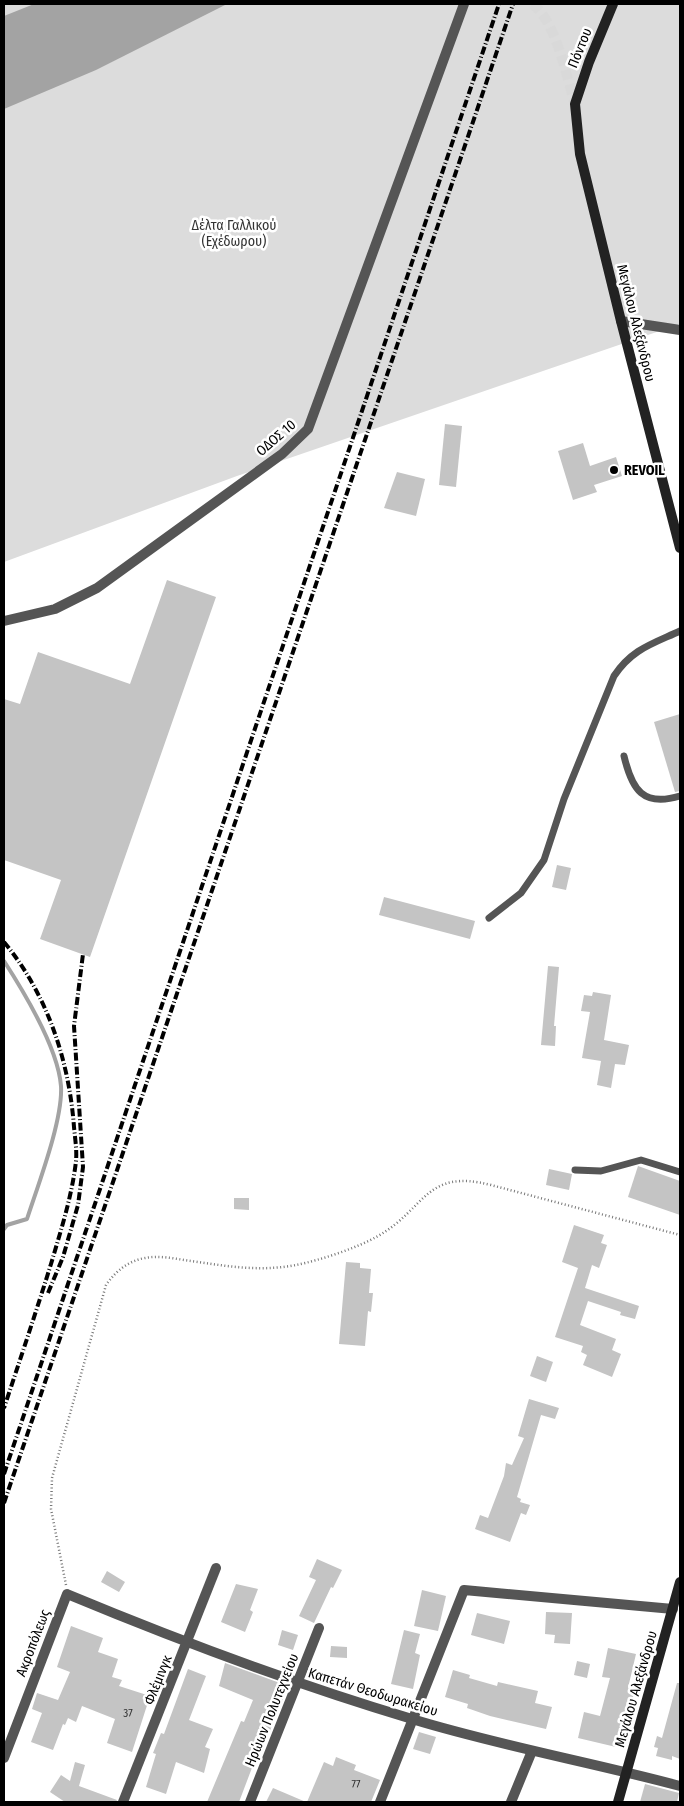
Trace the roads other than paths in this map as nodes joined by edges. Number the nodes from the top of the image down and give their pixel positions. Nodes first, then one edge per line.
1 (464, 4) edge
2 (613, 4) edge
3 (575, 104) joint
4 (620, 321) junction
5 (680, 330) edge
6 (678, 532) edge
7 (680, 548) edge
8 (4, 621) edge
9 (680, 632) edge
10 (624, 756) dead end
11 (680, 796) edge
12 (489, 918) dead end
13 (575, 1170) dead end
14 (680, 1172) edge
15 (216, 1568) dead end
16 (680, 1582) edge
17 (679, 1593) edge
18 (67, 1594) joint
19 (673, 1609) junction
20 (319, 1628) dead end
21 (187, 1644) junction
22 (298, 1683) junction
23 (414, 1720) junction
24 (532, 1751) junction
25 (4, 1758) edge
26 (627, 1772) junction
27 (680, 1786) edge
28 (122, 1802) edge
29 (250, 1802) edge
30 (380, 1802) edge
31 (511, 1802) edge
32 (618, 1802) edge

1 - 8 street, ΟΔΟΣ 10
2 - 3 street, Πόντου
3 - 4 street, Μεγάλου Αλεξάνδρου
4 - 5 street
4 - 6 street, Μεγάλου Αλεξάνδρου
6 - 7 street, Μεγάλου Αλεξάνδρου
9 - 12 lane
10 - 11 lane
13 - 14 lane
15 - 21 street, Φλέμινγκ
16 - 17 street, Μεγάλου Αλεξάνδρου
17 - 19 street, Μεγάλου Αλεξάνδρου
18 - 21 street, Καπετάν Θεοδωρακείου
18 - 25 street, Ακροπόλεως
19 - 23 street
19 - 26 street, Μεγάλου Αλεξάνδρου
20 - 22 street, Ηρώων Πολυτεχνείου
21 - 22 street, Καπετάν Θεοδωρακείου
21 - 28 street, Φλέμινγκ
22 - 23 street, Καπετάν Θεοδωρακείου
22 - 29 street, Ηρώων Πολυτεχνείου
23 - 24 street, Καπετάν Θεοδωρακείου
23 - 30 street
24 - 26 street, Καπετάν Θεοδωρακείου
24 - 31 street
26 - 27 street, Καπετάν Θεοδωρακείου
26 - 32 street, Μεγάλου Αλεξάνδρου

